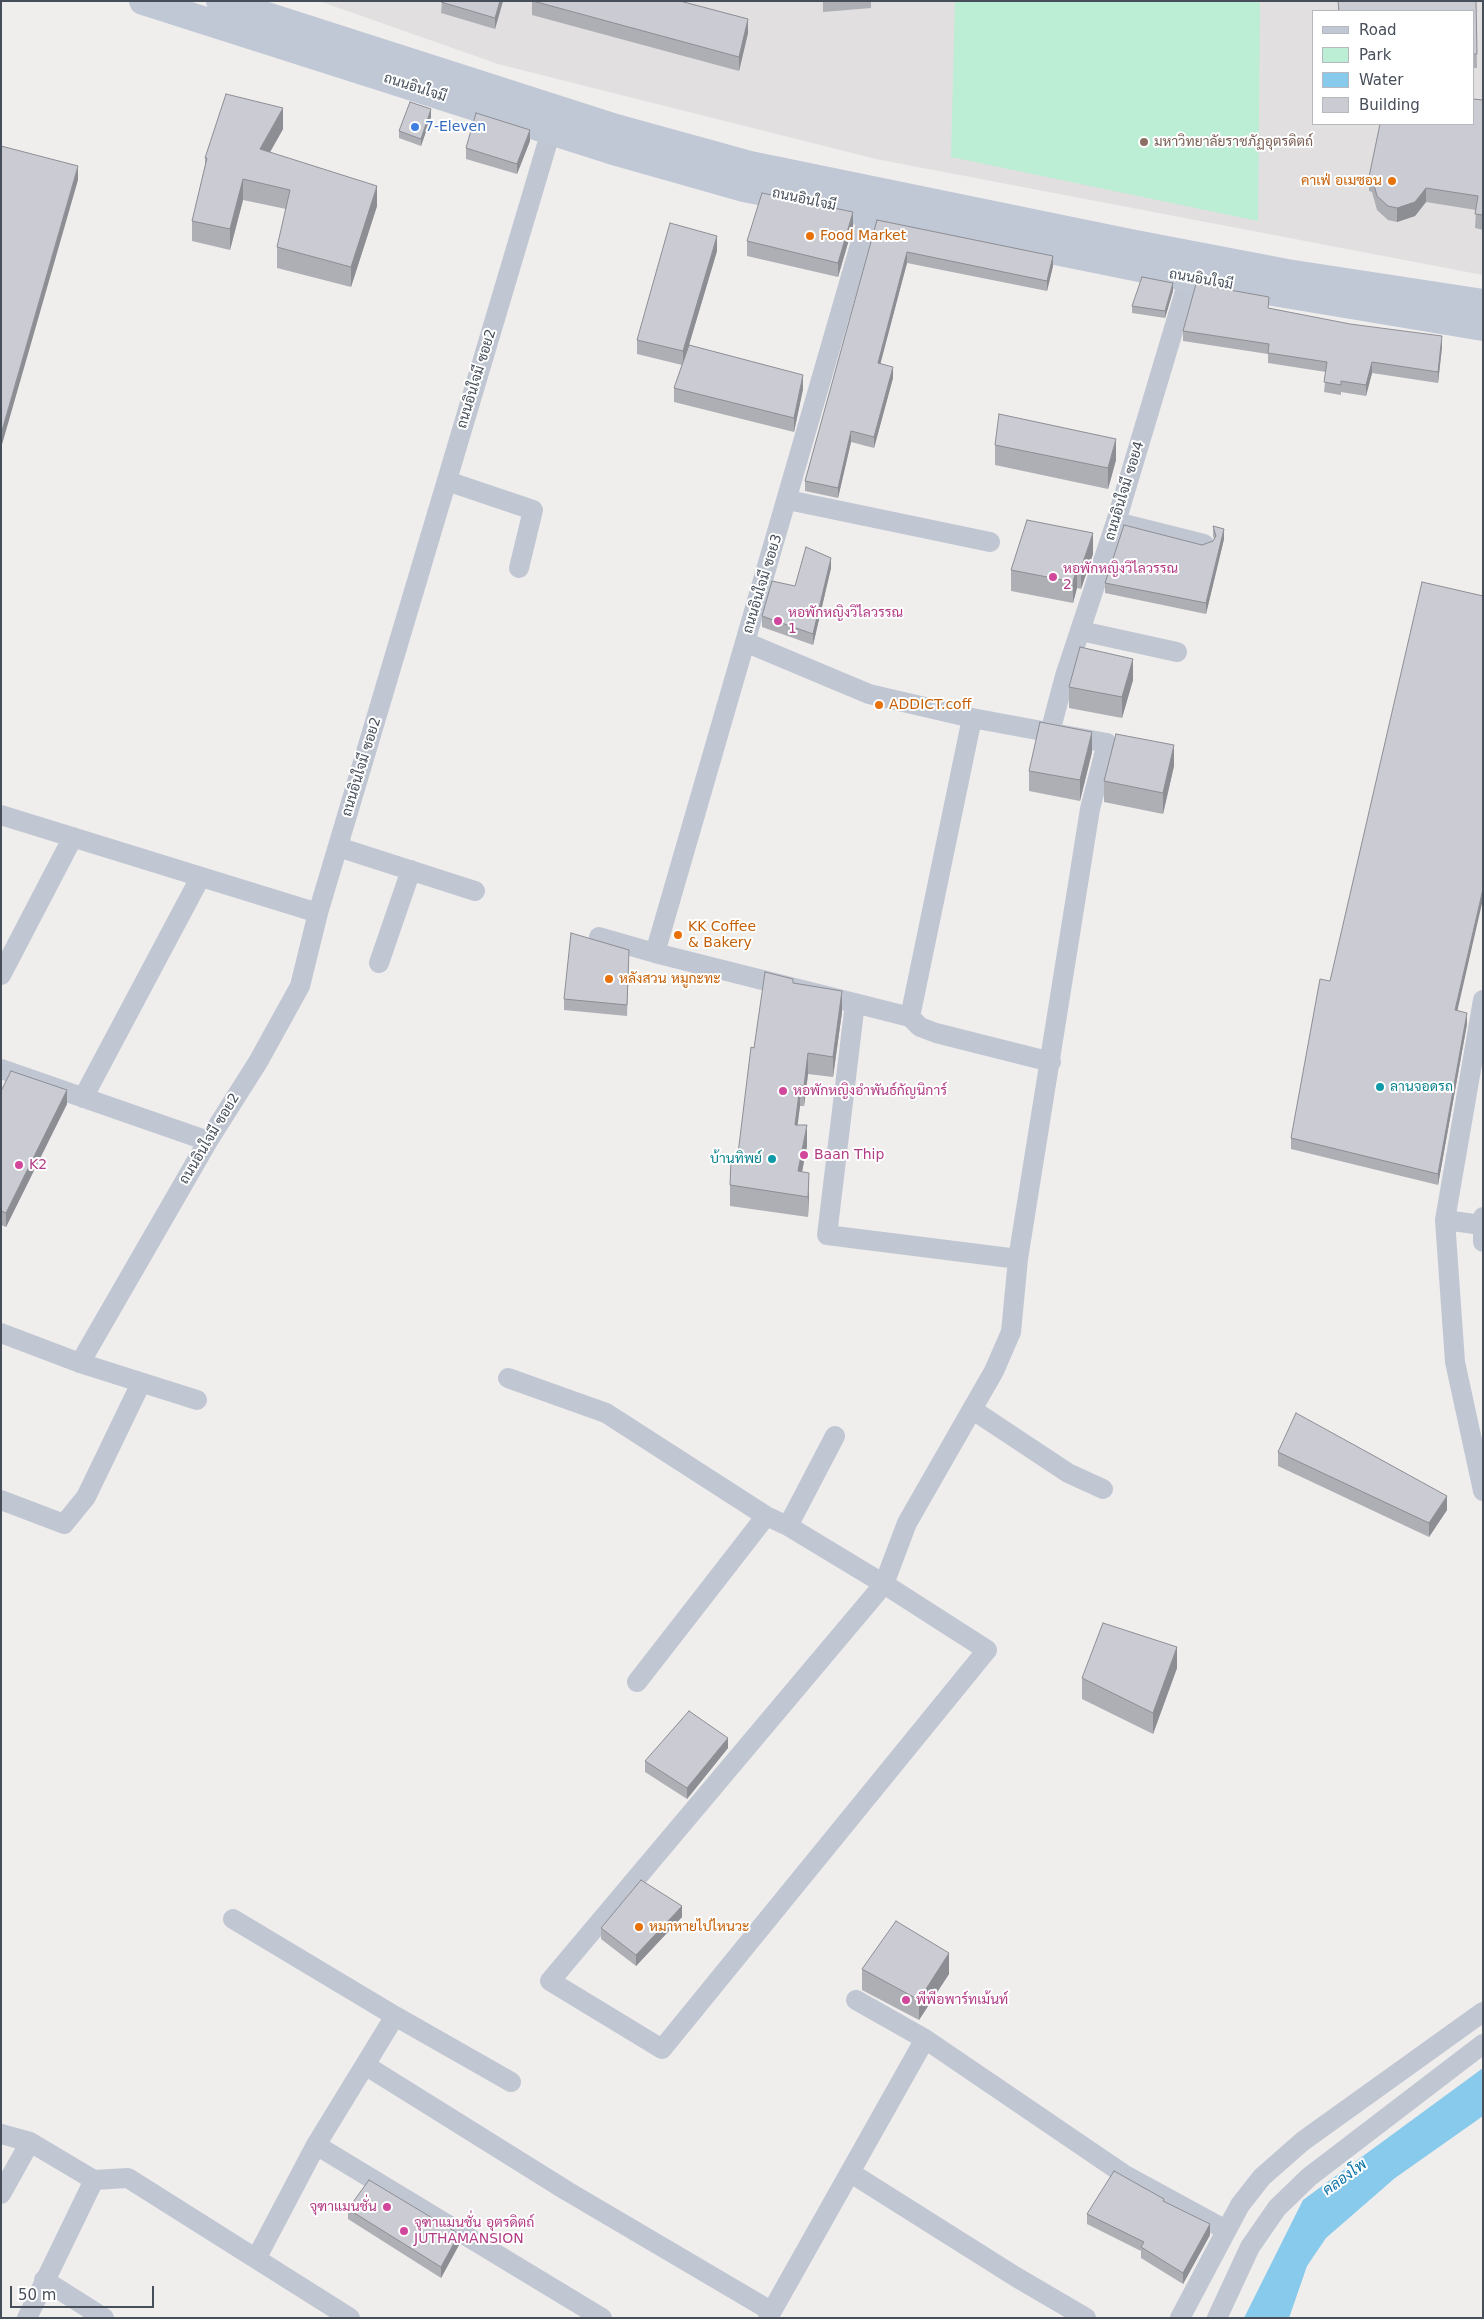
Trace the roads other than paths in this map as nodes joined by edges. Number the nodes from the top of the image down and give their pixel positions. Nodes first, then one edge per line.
1 (143, 1) edge
2 (220, 1) edge
3 (250, 15) edge
4 (554, 120) junction
5 (869, 214) junction
6 (1189, 278) junction
7 (1483, 303) edge
8 (1483, 327) edge
9 (447, 480) junction
10 (788, 500) junction
11 (1116, 522) junction
12 (990, 542) dead end
13 (1204, 544) edge
14 (519, 568) dead end
15 (1081, 631) junction
16 (745, 642) junction
17 (1177, 652) dead end
18 (972, 718) junction
19 (1050, 732) junction
20 (1, 815) edge
21 (73, 837) junction
22 (338, 846) junction
23 (411, 870) junction
24 (200, 878) junction
25 (474, 891) dead end
26 (318, 913) junction
27 (599, 937) dead end
28 (654, 953) junction
29 (379, 963) dead end
30 (1, 975) edge
31 (1483, 1000) edge
32 (855, 1003) junction
33 (910, 1017) junction
34 (1051, 1062) junction
35 (1, 1069) edge
36 (83, 1098) junction
37 (208, 1141) junction
38 (1445, 1220) junction
39 (1482, 1228) edge
40 (1018, 1259) junction
41 (1, 1333) edge
42 (80, 1363) junction
43 (508, 1378) dead end
44 (141, 1383) junction
45 (197, 1400) dead end
46 (973, 1410) junction
47 (835, 1436) dead end
48 (1482, 1484) edge
49 (1103, 1489) dead end
50 (1, 1500) edge
51 (766, 1516) junction
52 (788, 1526) junction
53 (884, 1584) junction
54 (637, 1682) dead end
55 (233, 1919) dead end
56 (856, 2000) dead end
57 (1483, 2012) edge
58 (395, 2016) junction
59 (925, 2040) junction
60 (1483, 2044) edge
61 (365, 2065) junction
62 (511, 2082) dead end
63 (1, 2134) edge
64 (30, 2142) junction
65 (316, 2145) junction
66 (851, 2173) junction
67 (94, 2180) junction
68 (1, 2194) edge
69 (1226, 2230) junction
70 (256, 2259) junction
71 (44, 2280) junction
72 (770, 2315) edge
73 (27, 2318) edge
74 (104, 2318) edge
75 (350, 2318) edge
76 (602, 2318) edge
77 (1086, 2318) edge
78 (1180, 2318) edge
79 (1217, 2318) edge

1 - 3 main road, ถนนอินใจมี
2 - 3 main road, ถนนอินใจมี
3 - 4 main road, ถนนอินใจมี
4 - 5 main road, ถนนอินใจมี
4 - 7 main road, ถนนอินใจมี
4 - 9 street, ถนนอินใจมี ซอย2
5 - 6 main road, ถนนอินใจมี
5 - 10 street, ถนนอินใจมี ซอย3
6 - 8 main road, ถนนอินใจมี
6 - 11 street, ถนนอินใจมี ซอย4
9 - 14 street
9 - 22 street, ถนนอินใจมี ซอย2
10 - 12 street
10 - 16 street, ถนนอินใจมี ซอย3
11 - 13 street
11 - 15 street, ถนนอินใจมี ซอย4
15 - 17 street
15 - 19 street, ถนนอินใจมี ซอย4
16 - 18 street
16 - 28 street, ถนนอินใจมี ซอย3
18 - 19 street
18 - 33 street
19 - 34 street
20 - 21 street
21 - 24 street
21 - 30 street
22 - 23 street
22 - 26 street, ถนนอินใจมี ซอย2
23 - 25 street
23 - 29 street
24 - 26 street
24 - 36 street
26 - 37 street, ถนนอินใจมี ซอย2
27 - 28 street
28 - 32 street
31 - 38 street
32 - 33 street
32 - 40 street
33 - 34 street
34 - 40 street
35 - 36 street
36 - 37 street
37 - 42 street, ถนนอินใจมี ซอย2
38 - 39 street
38 - 48 street
40 - 46 street
41 - 42 street
42 - 44 street
43 - 51 street
44 - 45 street
44 - 50 street
46 - 49 street
46 - 53 street
47 - 52 street
51 - 52 street
51 - 54 street
52 - 53 street
53 - 53 street
55 - 58 street
56 - 59 street
57 - 69 street
58 - 61 street
58 - 62 street
59 - 66 street
59 - 69 street
60 - 79 street
61 - 65 street
61 - 72 street
63 - 64 street
64 - 67 street
64 - 68 street
65 - 70 street
65 - 76 street
66 - 72 street
66 - 77 street
67 - 70 street
67 - 71 street
69 - 78 street
70 - 75 street
71 - 73 street
71 - 74 street

